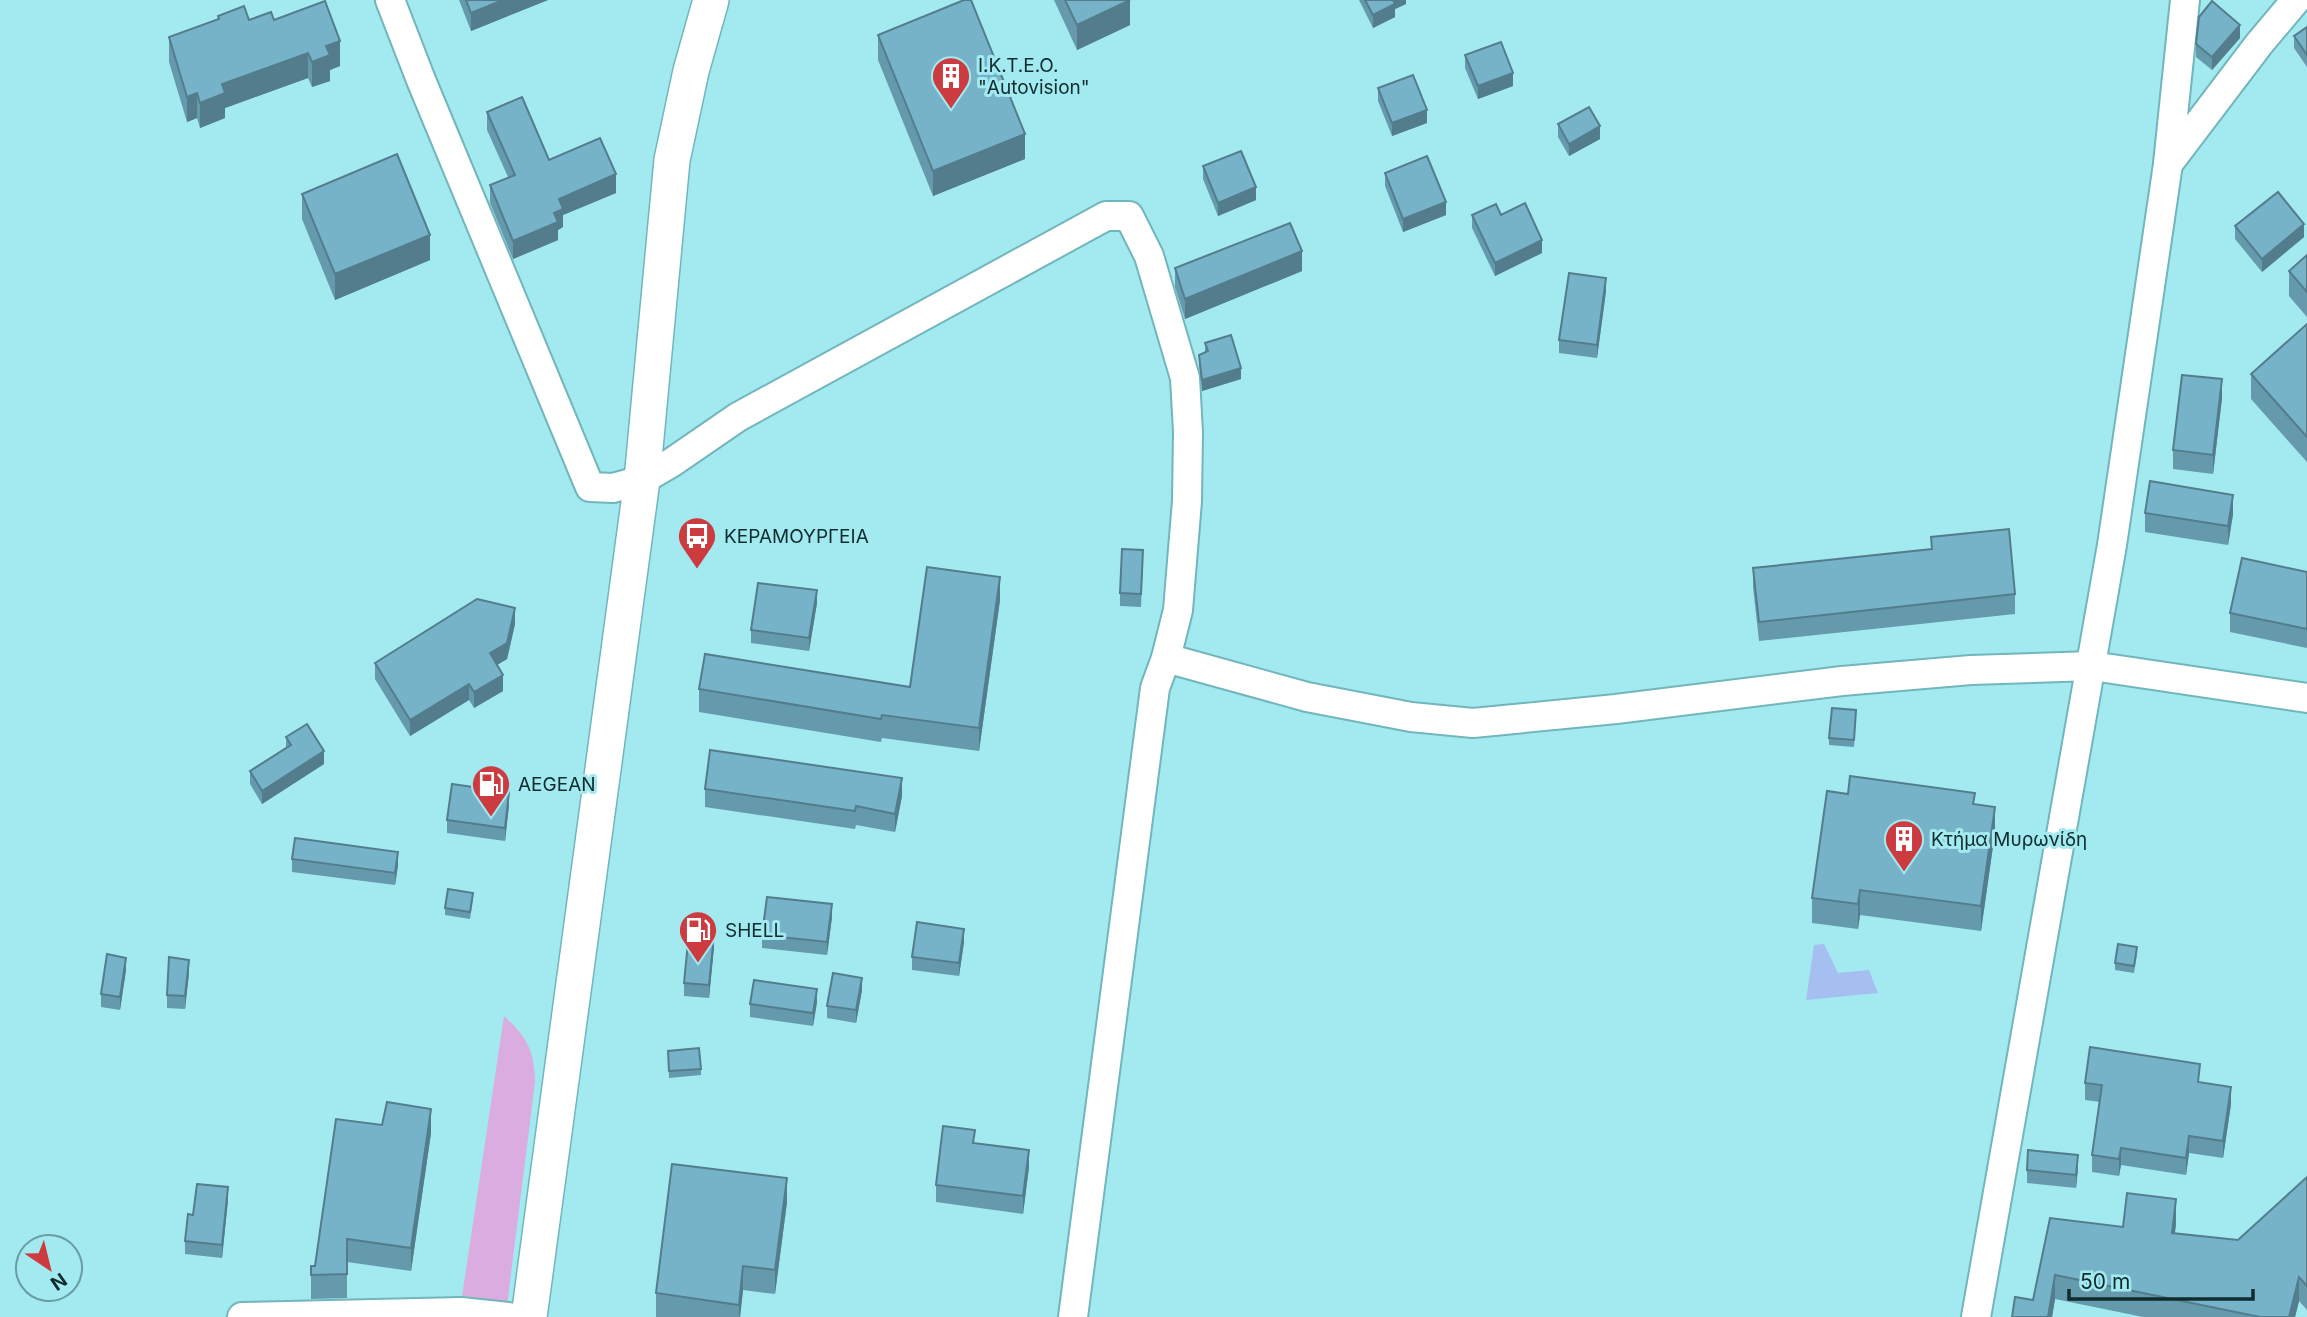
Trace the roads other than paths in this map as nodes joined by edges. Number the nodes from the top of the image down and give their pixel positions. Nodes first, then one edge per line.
1 (390, 0) edge
2 (711, 0) edge
3 (2185, 0) edge
4 (2296, 0) edge
5 (2168, 164) junction
6 (642, 480) junction
7 (1166, 657) junction
8 (2092, 666) junction
9 (2307, 698) edge
10 (242, 1317) edge
11 (508, 1317) edge
12 (529, 1317) edge
13 (1073, 1317) edge
14 (1976, 1317) edge

1 - 6 street
2 - 6 street
3 - 5 street
4 - 5 street
5 - 8 street
6 - 7 street
6 - 12 street
7 - 8 street
7 - 13 street
8 - 9 street
8 - 14 street
10 - 11 street

